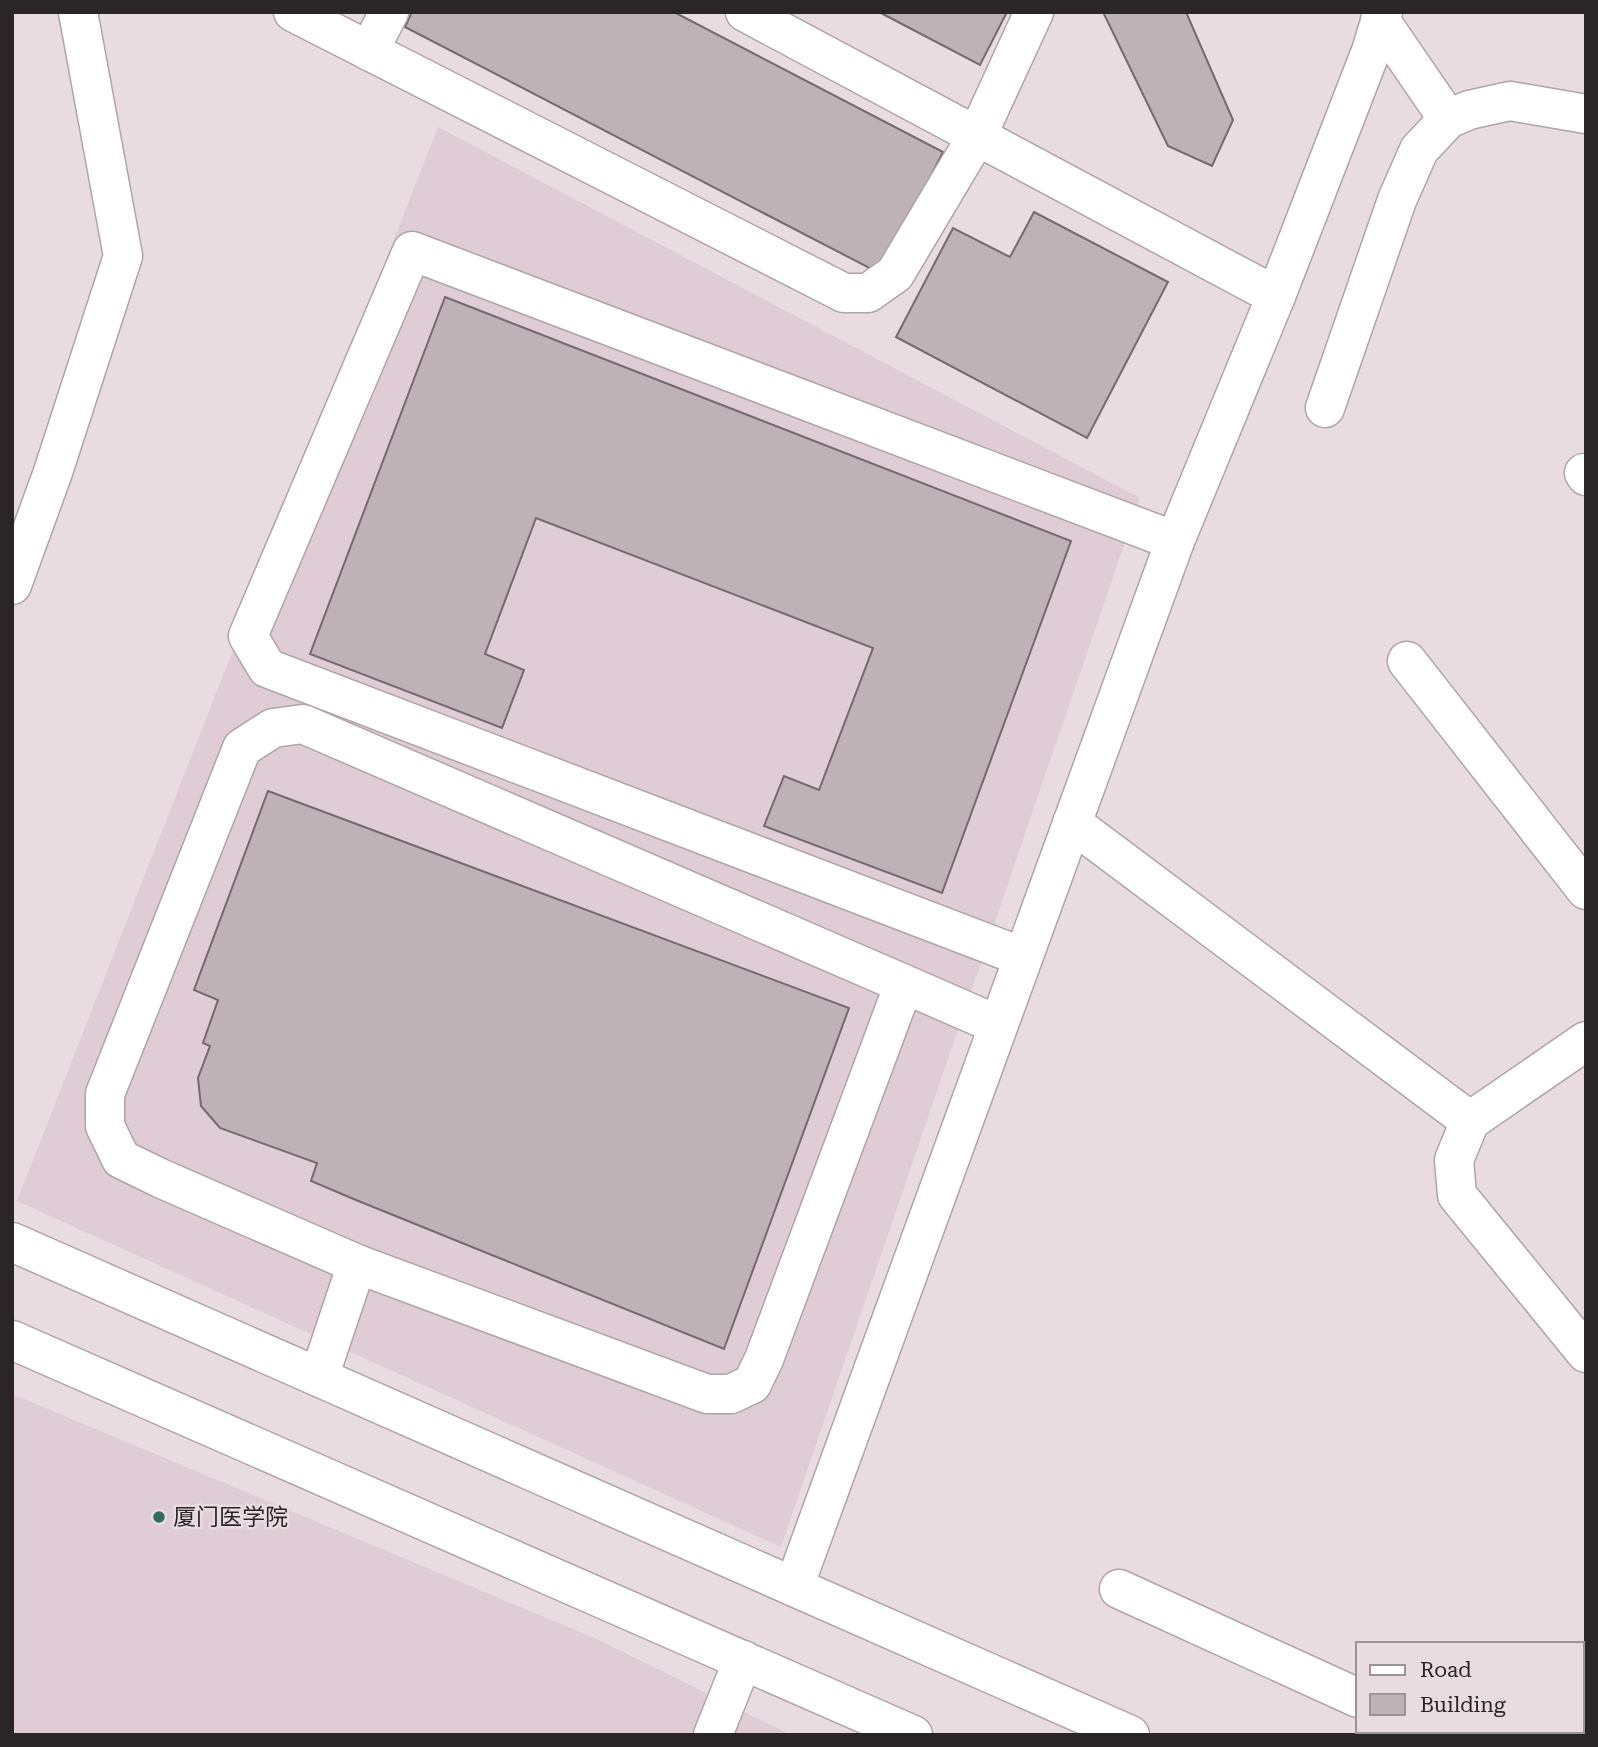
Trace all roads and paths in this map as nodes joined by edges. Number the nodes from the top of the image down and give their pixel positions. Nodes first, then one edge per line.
1 (78, 12) edge
2 (293, 12) edge
3 (389, 12) edge
4 (744, 12) edge
5 (1034, 12) edge
6 (1382, 16) edge
7 (369, 51) junction
8 (1586, 114) edge
9 (1448, 120) junction
10 (977, 136) junction
11 (1276, 296) junction
12 (1325, 408) dead end
13 (1175, 541) junction
14 (12, 585) edge
15 (1406, 661) dead end
16 (1072, 823) junction
17 (1586, 890) edge
18 (1023, 957) junction
19 (904, 984) junction
20 (998, 1025) junction
21 (1586, 1041) edge
22 (1470, 1122) junction
23 (12, 1242) edge
24 (357, 1264) junction
25 (12, 1340) edge
26 (1586, 1353) edge
27 (319, 1377) junction
28 (794, 1587) junction
29 (1119, 1589) dead end
30 (743, 1660) junction
31 (1356, 1697) edge
32 (713, 1735) edge
33 (913, 1735) edge
34 (1130, 1735) edge

1 - 14 street
2 - 7 street
3 - 7 street
4 - 10 street
5 - 10 street
6 - 9 street
6 - 11 street
7 - 10 street
8 - 9 street
9 - 12 street
10 - 11 street
11 - 13 street
13 - 16 street
13 - 18 street
15 - 17 street
16 - 18 street
16 - 22 street
18 - 20 street
19 - 20 street
19 - 24 street
19 - 24 street
20 - 28 street
21 - 22 street
22 - 26 street
23 - 27 street
24 - 27 street
25 - 30 street
27 - 28 street
28 - 34 street
29 - 31 street
30 - 32 street
30 - 33 street

